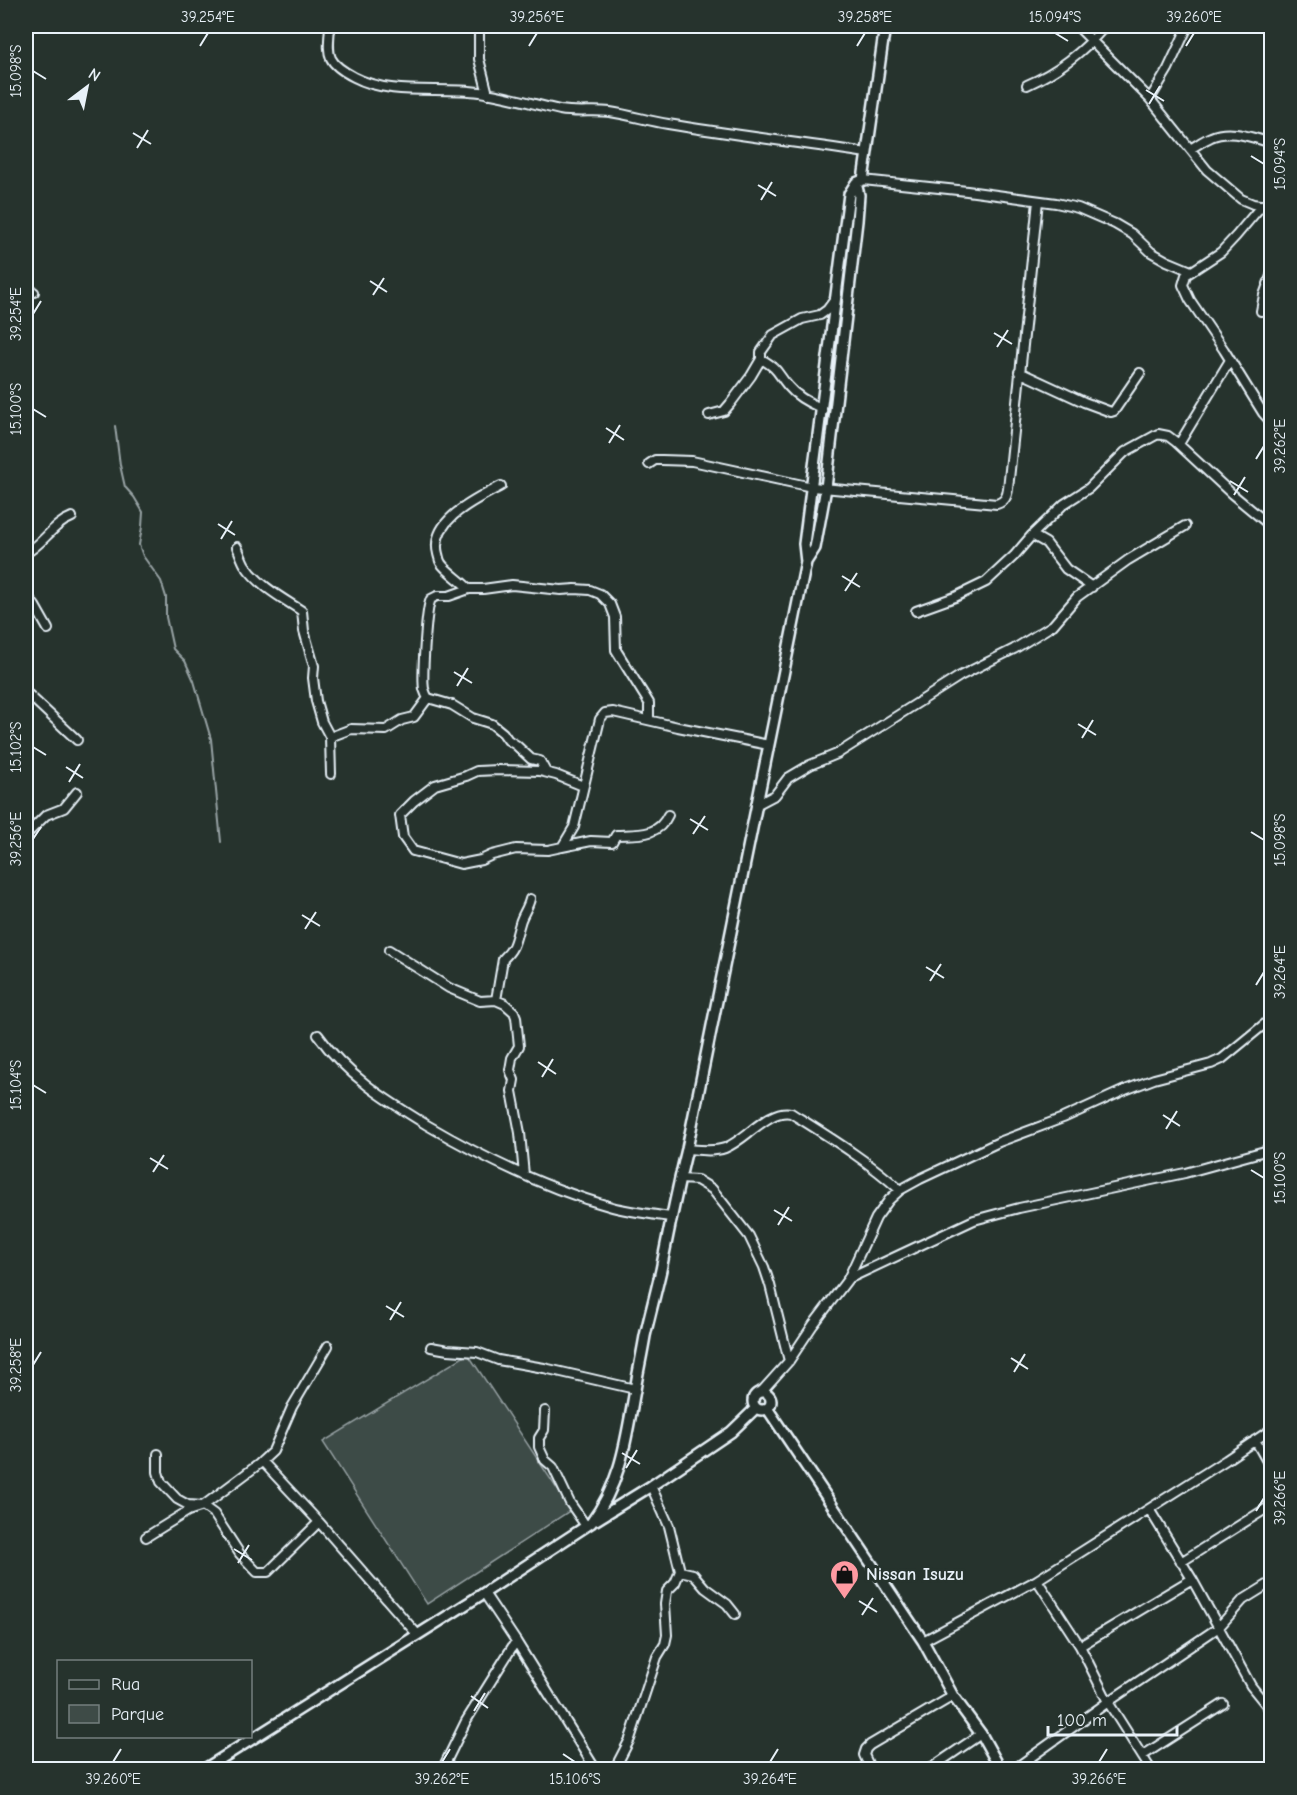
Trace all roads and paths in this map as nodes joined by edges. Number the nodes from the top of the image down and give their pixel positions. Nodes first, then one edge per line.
1 (330, 26) edge
2 (479, 26) edge
3 (885, 26) edge
4 (1077, 26) edge
5 (1105, 26) edge
6 (1188, 26) edge
7 (1093, 40) junction
8 (1027, 85) dead end
9 (488, 94) junction
10 (1150, 99) junction
11 (1272, 143) edge
12 (1190, 149) junction
13 (867, 153) junction
14 (859, 182) junction
15 (1038, 201) junction
16 (1262, 205) junction
17 (1272, 207) edge
18 (1191, 271) junction
19 (1272, 273) edge
20 (26, 288) edge
21 (34, 292) dead end
22 (837, 295) junction
23 (1261, 311) dead end
24 (761, 359) junction
25 (1230, 360) junction
26 (1020, 372) junction
27 (1140, 373) dead end
28 (822, 410) junction
29 (709, 415) dead end
30 (1272, 423) edge
31 (820, 429) junction
32 (833, 431) junction
33 (1179, 444) junction
34 (649, 464) dead end
35 (501, 486) dead end
36 (812, 487) junction
37 (826, 488) junction
38 (72, 517) dead end
39 (1185, 526) dead end
40 (1272, 527) edge
41 (1032, 535) junction
42 (237, 547) dead end
43 (26, 553) edge
44 (806, 562) junction
45 (1092, 587) junction
46 (469, 589) junction
47 (26, 594) edge
48 (916, 611) dead end
49 (48, 629) dead end
50 (26, 693) edge
51 (428, 698) junction
52 (649, 720) junction
53 (330, 737) junction
54 (77, 740) dead end
55 (769, 745) junction
56 (546, 772) junction
57 (331, 774) dead end
58 (583, 786) junction
59 (76, 792) dead end
60 (756, 805) junction
61 (668, 815) dead end
62 (26, 835) edge
63 (562, 847) junction
64 (530, 899) dead end
65 (389, 950) dead end
66 (496, 1000) junction
67 (1272, 1018) edge
68 (318, 1035) dead end
69 (687, 1149) junction
70 (1272, 1149) edge
71 (524, 1175) junction
72 (680, 1179) junction
73 (900, 1190) junction
74 (670, 1217) junction
75 (848, 1279) junction
76 (328, 1346) dead end
77 (431, 1347) dead end
78 (789, 1361) junction
79 (635, 1389) junction
80 (762, 1391) junction
81 (756, 1408) junction
82 (767, 1408) junction
83 (545, 1411) dead end
84 (1272, 1429) edge
85 (1255, 1440) junction
86 (158, 1454) dead end
87 (262, 1461) junction
88 (1272, 1470) edge
89 (651, 1486) junction
90 (1272, 1504) edge
91 (203, 1506) junction
92 (1149, 1509) junction
93 (319, 1522) junction
94 (589, 1524) junction
95 (146, 1538) dead end
96 (1182, 1562) junction
97 (680, 1571) junction
98 (1192, 1579) junction
99 (1037, 1580) junction
100 (1272, 1582) edge
101 (484, 1593) junction
102 (735, 1614) dead end
103 (1219, 1627) junction
104 (417, 1634) junction
105 (516, 1641) junction
106 (923, 1641) junction
107 (1080, 1646) junction
108 (953, 1696) junction
109 (1108, 1702) junction
110 (1223, 1704) dead end
111 (1272, 1712) edge
112 (981, 1734) junction
113 (1142, 1756) junction
114 (203, 1770) edge
115 (442, 1770) edge
116 (596, 1770) edge
117 (615, 1770) edge
118 (871, 1770) edge
119 (928, 1770) edge
120 (1001, 1770) edge
121 (1013, 1770) edge
122 (1151, 1770) edge

1 - 9 street
2 - 9 street
3 - 13 street
4 - 7 street
5 - 7 street
6 - 10 street
7 - 8 street
7 - 10 street
9 - 13 street
10 - 12 street
11 - 12 street
12 - 16 street
13 - 14 street
14 - 15 street
14 - 22 street
14 - 32 street
15 - 18 street
15 - 26 street
16 - 17 street
16 - 18 street
18 - 25 street
19 - 23 street
20 - 21 street
22 - 24 street
22 - 28 street
24 - 28 street
24 - 29 street
25 - 30 street
25 - 33 street
26 - 27 street
26 - 37 street
28 - 31 street
31 - 32 street
31 - 36 street
32 - 37 street
33 - 40 street
33 - 41 street
34 - 36 street
35 - 46 street
36 - 37 street
36 - 44 street
37 - 44 street
38 - 43 street
39 - 45 street
41 - 45 street
41 - 48 street
42 - 53 street
44 - 55 street
45 - 60 street
46 - 51 street
46 - 52 street
47 - 49 street
50 - 54 street
51 - 53 street
51 - 56 street
52 - 55 street
52 - 58 street
53 - 57 street
55 - 60 street
56 - 58 street
56 - 63 street
58 - 63 street
59 - 62 street
60 - 69 street
61 - 63 street
64 - 66 street
65 - 66 street
66 - 71 street
67 - 73 street
68 - 71 street
69 - 72 street
69 - 73 street
70 - 75 street
71 - 74 street
72 - 74 street
72 - 78 street
73 - 75 street
74 - 79 street
75 - 78 street
76 - 87 street
77 - 79 street
78 - 80 street
79 - 94 street
80 - 81 street
80 - 82 street
81 - 82 street
81 - 89 street
82 - 106 street
83 - 94 street
84 - 85 street
85 - 88 street
85 - 92 street
86 - 91 street
87 - 91 street
87 - 93 street
89 - 94 street
89 - 97 street
90 - 96 street
91 - 93 street
91 - 95 street
92 - 96 street
92 - 99 street
93 - 104 street
94 - 101 street
96 - 98 street
97 - 102 street
97 - 117 street
98 - 103 street
98 - 107 street
99 - 106 street
99 - 107 street
100 - 103 street
101 - 104 street
101 - 105 street
103 - 109 street
103 - 111 street
104 - 114 street
105 - 115 street
105 - 116 street
106 - 108 street
107 - 109 street
108 - 112 street
108 - 118 street
109 - 113 street
109 - 121 street
110 - 113 street
112 - 119 street
112 - 120 street
113 - 122 street

